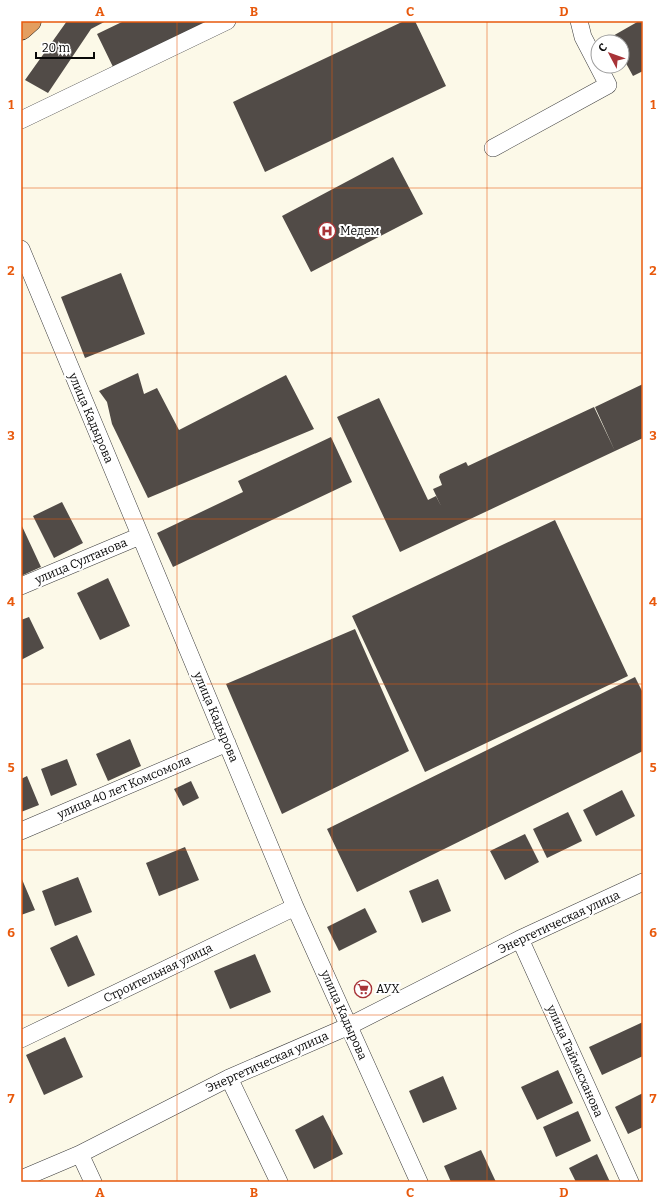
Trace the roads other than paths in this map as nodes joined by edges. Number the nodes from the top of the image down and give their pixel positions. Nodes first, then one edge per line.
1 (30, 21) edge
2 (227, 21) edge
3 (579, 21) edge
4 (21, 30) edge
5 (21, 120) edge
6 (493, 148) dead end
7 (21, 249) edge
8 (140, 536) junction
9 (21, 586) edge
10 (227, 743) junction
11 (21, 831) edge
12 (643, 882) edge
13 (295, 907) junction
14 (520, 939) junction
15 (349, 1026) junction
16 (21, 1039) edge
17 (229, 1078) junction
18 (80, 1154) junction
19 (21, 1179) edge
20 (93, 1182) edge
21 (279, 1182) edge
22 (419, 1182) edge
23 (630, 1182) edge

1 - 4 highway
2 - 5 street
3 - 6 street
7 - 8 street, улица Кадырова
8 - 9 street, улица Султанова
8 - 10 street, улица Кадырова
10 - 11 street, улица 40 лет Комсомола
10 - 13 street, улица Кадырова
12 - 14 street, Энергетическая улица
13 - 15 street, улица Кадырова
13 - 16 street, Строительная улица
14 - 15 street, Энергетическая улица
14 - 23 street, улица Таймасханова
15 - 17 street, Энергетическая улица
15 - 22 street, улица Кадырова
17 - 18 street, Энергетическая улица
17 - 21 street
18 - 19 street, Энергетическая улица
18 - 20 street

